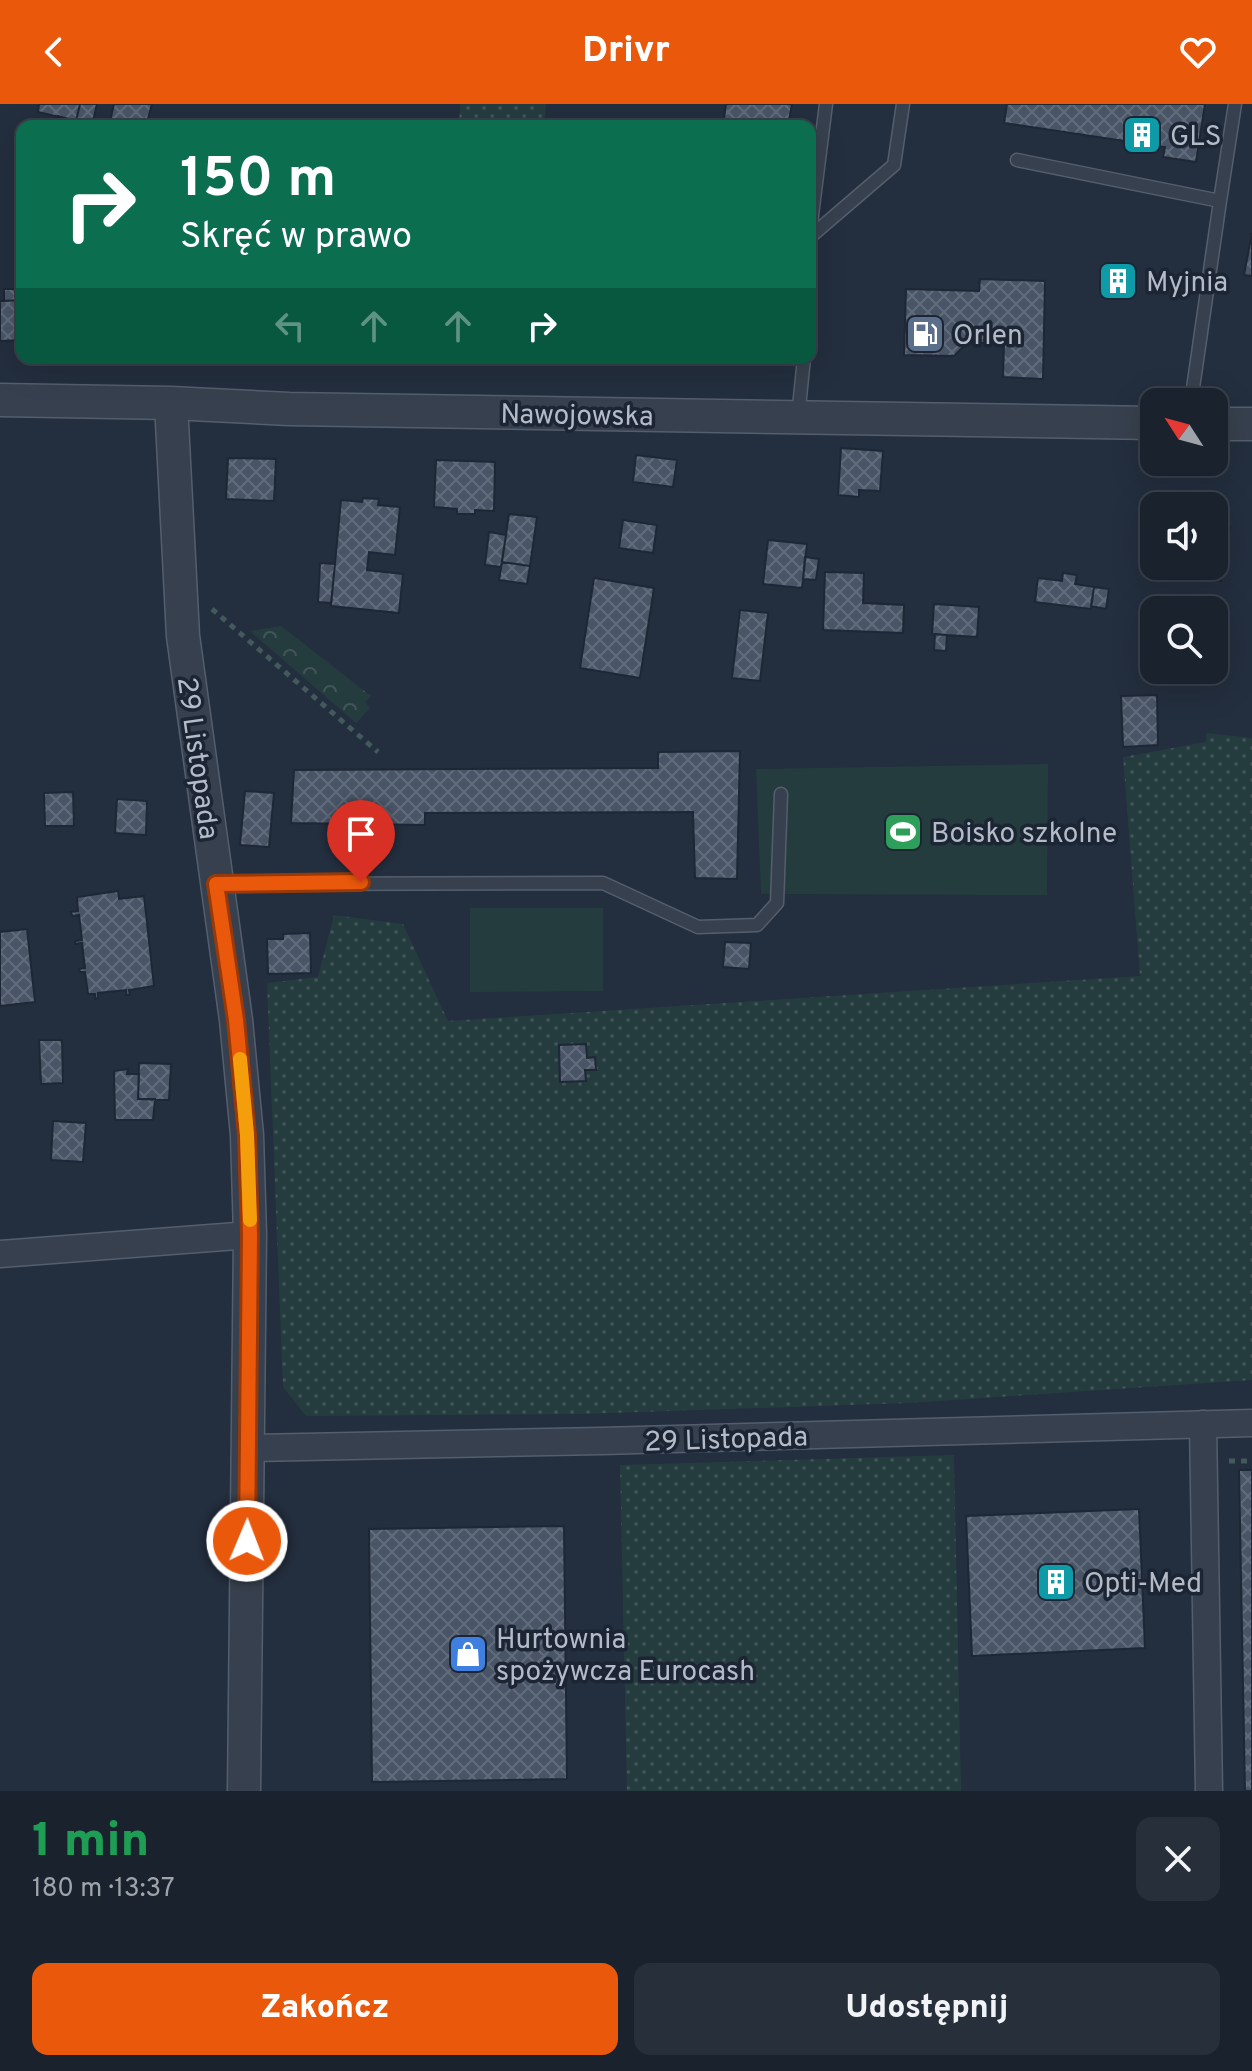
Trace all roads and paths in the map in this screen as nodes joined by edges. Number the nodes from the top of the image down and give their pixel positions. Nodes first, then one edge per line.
1 (826, 104) edge
2 (903, 104) edge
3 (1235, 104) edge
4 (1017, 160) dead end
5 (816, 185) edge
6 (1220, 201) junction
7 (816, 229) edge
8 (803, 364) edge
9 (1193, 388) edge
10 (0, 400) edge
11 (171, 403) junction
12 (798, 417) junction
13 (1140, 423) edge
14 (1228, 424) edge
15 (1252, 424) edge
16 (212, 609) dead end
17 (378, 752) dead end
18 (781, 794) dead end
19 (216, 884) junction
20 (250, 1235) junction
21 (0, 1254) edge
22 (1252, 1423) edge
23 (1203, 1424) junction
24 (249, 1448) junction
25 (1218, 1461) dead end
26 (1252, 1461) edge
27 (244, 1791) edge
28 (1209, 1791) edge

1 - 5 lane
2 - 7 lane
3 - 6 lane
4 - 6 lane
6 - 9 lane
8 - 12 lane
10 - 11 street, Nawojowska
11 - 12 street, Nawojowska
11 - 19 street, 29 Listopada
12 - 13 street, Nawojowska
14 - 15 street
16 - 17 path
18 - 19 lane
19 - 20 street, 29 Listopada
20 - 21 street
20 - 24 street, 29 Listopada
22 - 23 street, 29 Listopada
23 - 24 street, 29 Listopada
23 - 28 street
24 - 27 street, 29 Listopada
25 - 26 path

